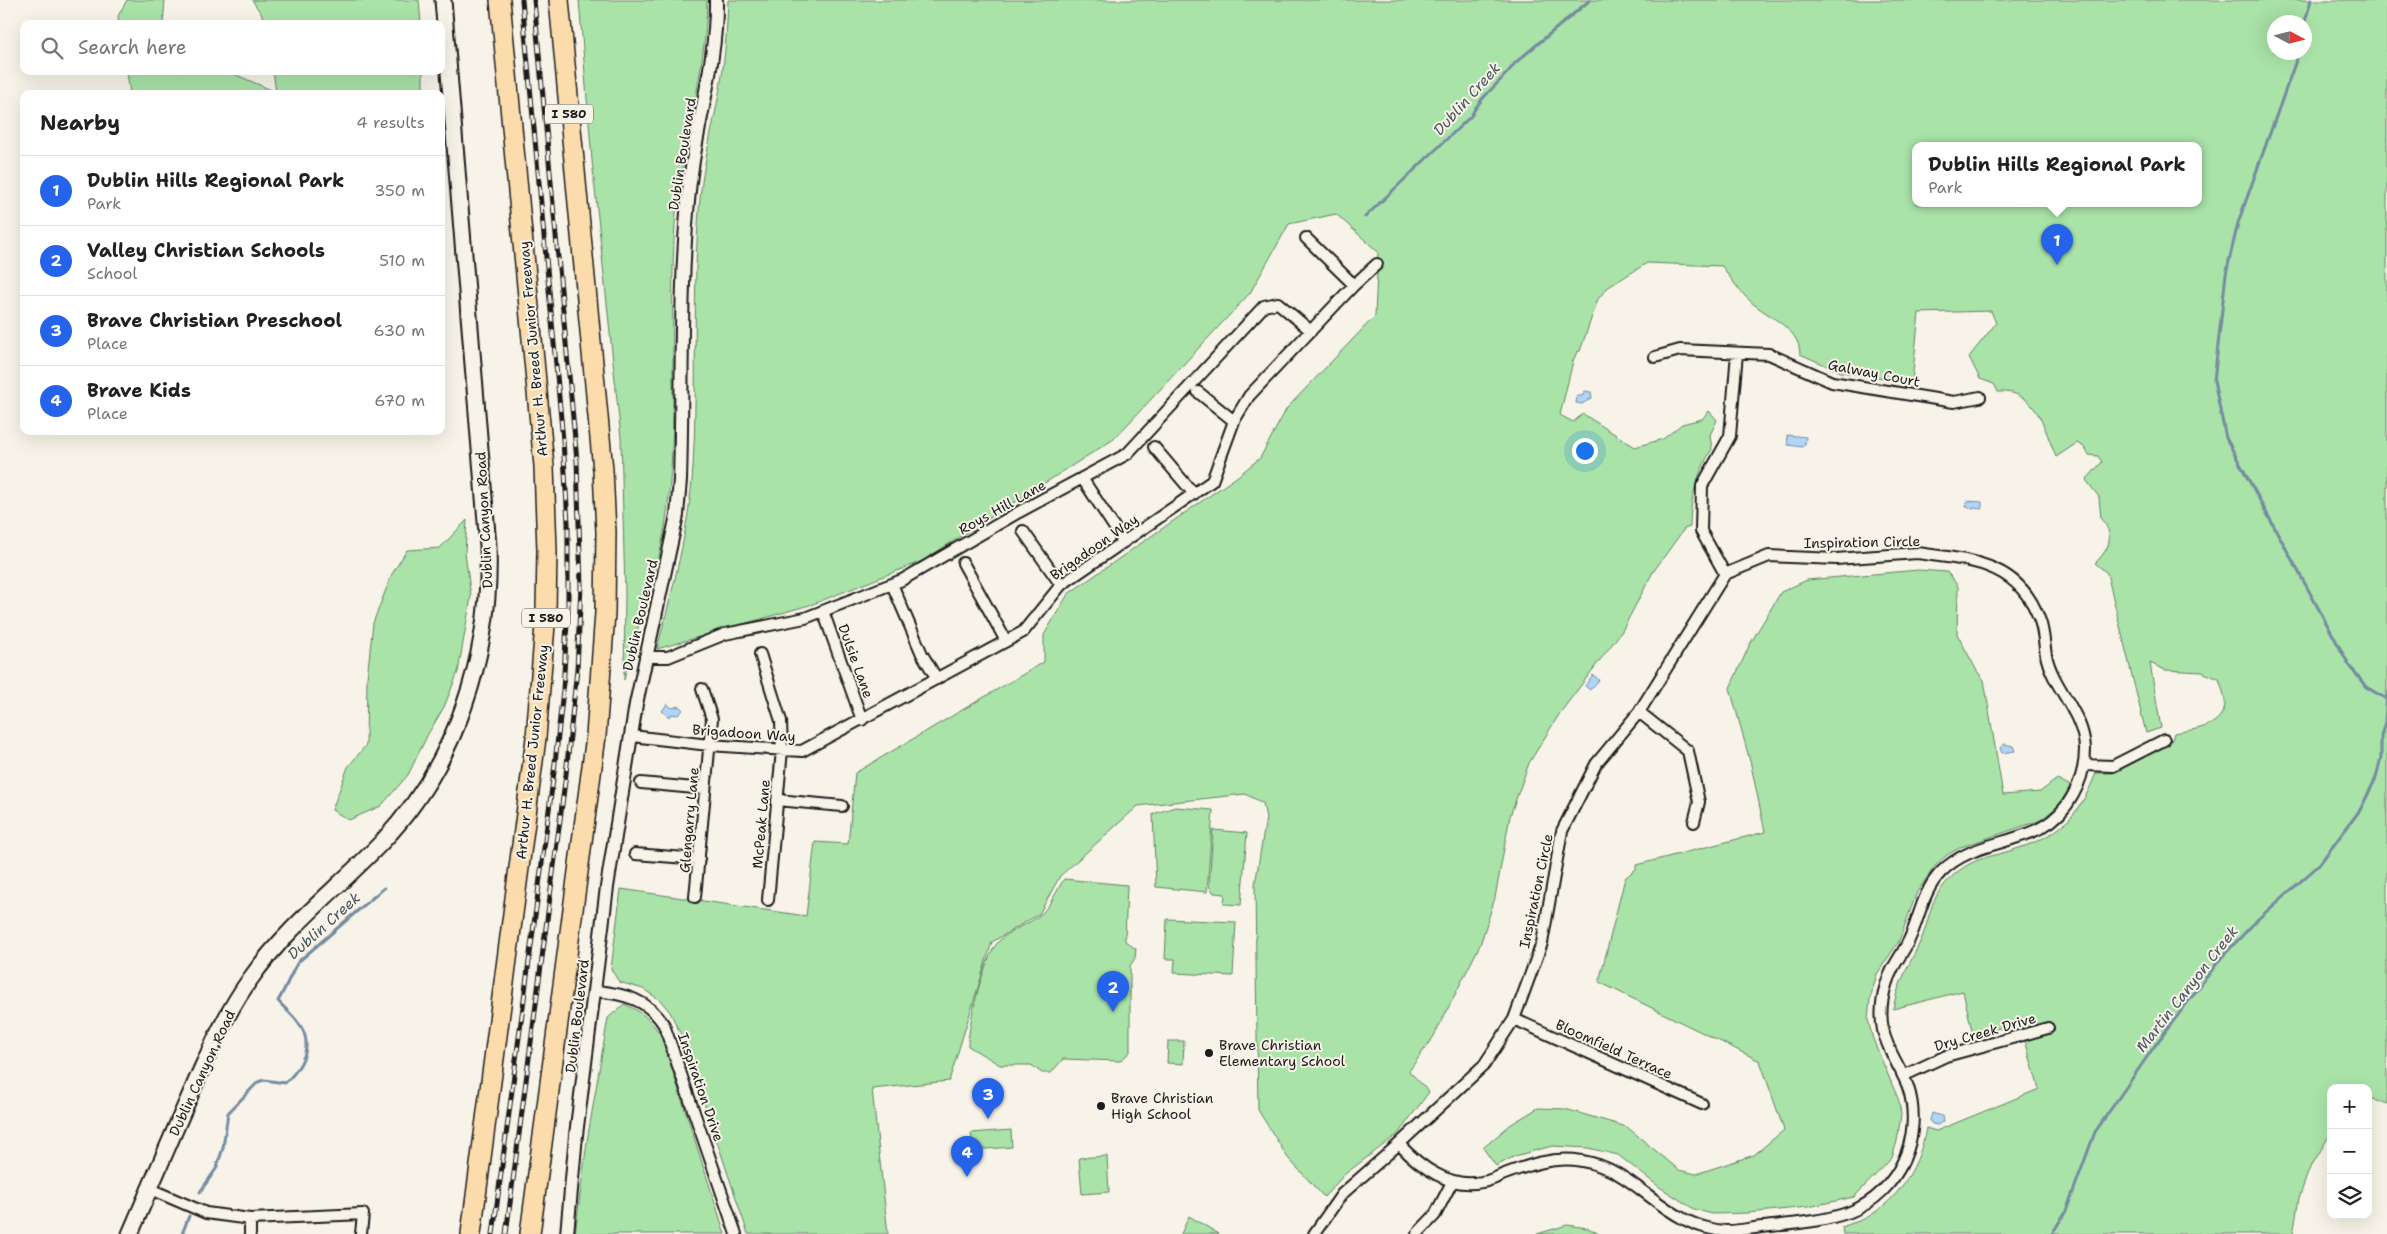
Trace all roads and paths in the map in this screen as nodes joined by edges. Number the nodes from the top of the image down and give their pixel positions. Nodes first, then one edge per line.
1 (443, 0) edge
2 (500, 0) edge
3 (559, 0) edge
4 (716, 0) edge
5 (445, 20) edge
6 (445, 24) edge
7 (1306, 238) dead end
8 (1377, 264) dead end
9 (1354, 285) junction
10 (1311, 331) junction
11 (1737, 353) junction
12 (1655, 357) dead end
13 (1198, 392) dead end
14 (1980, 397) dead end
15 (1234, 421) junction
16 (1154, 447) dead end
17 (1082, 478) junction
18 (1194, 494) junction
19 (1024, 531) dead end
20 (1124, 542) junction
21 (962, 564) dead end
22 (1724, 574) junction
23 (892, 584) junction
24 (1061, 585) junction
25 (823, 611) junction
26 (1006, 641) junction
27 (760, 654) dead end
28 (645, 657) junction
29 (937, 680) junction
30 (702, 689) dead end
31 (1639, 712) junction
32 (862, 720) junction
33 (632, 736) junction
34 (2164, 740) dead end
35 (709, 745) junction
36 (782, 750) junction
37 (2084, 765) junction
38 (641, 784) dead end
39 (705, 789) junction
40 (777, 800) junction
41 (842, 806) dead end
42 (1694, 822) dead end
43 (635, 854) dead end
44 (699, 860) junction
45 (695, 897) dead end
46 (768, 900) dead end
47 (596, 991) junction
48 (1514, 1019) junction
49 (2048, 1028) dead end
50 (1903, 1076) junction
51 (1702, 1104) dead end
52 (1399, 1144) junction
53 (1452, 1182) junction
54 (150, 1189) junction
55 (250, 1219) junction
56 (130, 1234) edge
57 (250, 1234) edge
58 (361, 1234) edge
59 (471, 1234) edge
60 (530, 1234) edge
61 (567, 1234) edge
62 (736, 1234) edge
63 (1314, 1234) edge
64 (1417, 1234) edge

1 - 5 main road, Dublin Canyon Road
2 - 59 highway, Arthur H. Breed Junior Freeway / I 580
3 - 60 highway, I 580
4 - 28 street, Dublin Boulevard
6 - 54 main road, Dublin Canyon Road
7 - 9 street
8 - 9 street, Brigadoon Way
9 - 10 street, Brigadoon Way
10 - 15 street, Brigadoon Way
10 - 17 street, Roys Hill Lane
11 - 12 street, Galway Court
11 - 14 street, Galway Court
11 - 22 street
13 - 15 street
15 - 18 street, Brigadoon Way
16 - 18 street
17 - 20 street
17 - 23 street, Roys Hill Lane
18 - 20 street, Brigadoon Way
19 - 24 street
20 - 24 street, Brigadoon Way
21 - 26 street
22 - 31 street, Inspiration Circle
22 - 37 street, Inspiration Circle
23 - 25 street, Roys Hill Lane
23 - 29 street
24 - 26 street, Brigadoon Way
25 - 28 street, Roys Hill Lane
25 - 32 street, Dulsie Lane
26 - 29 street, Brigadoon Way
27 - 36 street, McPeak Lane
28 - 33 street, Dublin Boulevard
29 - 32 street, Brigadoon Way
30 - 35 street, Glengarry Lane
31 - 42 street
31 - 48 street, Inspiration Circle
32 - 36 street, Brigadoon Way
33 - 35 street, Brigadoon Way
33 - 47 street, Dublin Boulevard
34 - 37 street
35 - 36 street, Brigadoon Way
35 - 39 street, Glengarry Lane
36 - 40 street, McPeak Lane
37 - 50 street, Inspiration Circle
38 - 39 street
39 - 44 street, Glengarry Lane
40 - 41 street
40 - 46 street, McPeak Lane
43 - 44 street
44 - 45 street, Glengarry Lane
47 - 61 street, Dublin Boulevard
47 - 62 street, Inspiration Drive
48 - 51 street, Bloomfield Terrace
48 - 52 street, Inspiration Circle
49 - 50 street, Dry Creek Drive
50 - 53 street, Inspiration Circle
52 - 53 street, Inspiration Circle
52 - 63 street
53 - 64 street
54 - 55 street
54 - 56 main road, Dublin Canyon Road
55 - 57 street
55 - 58 street

